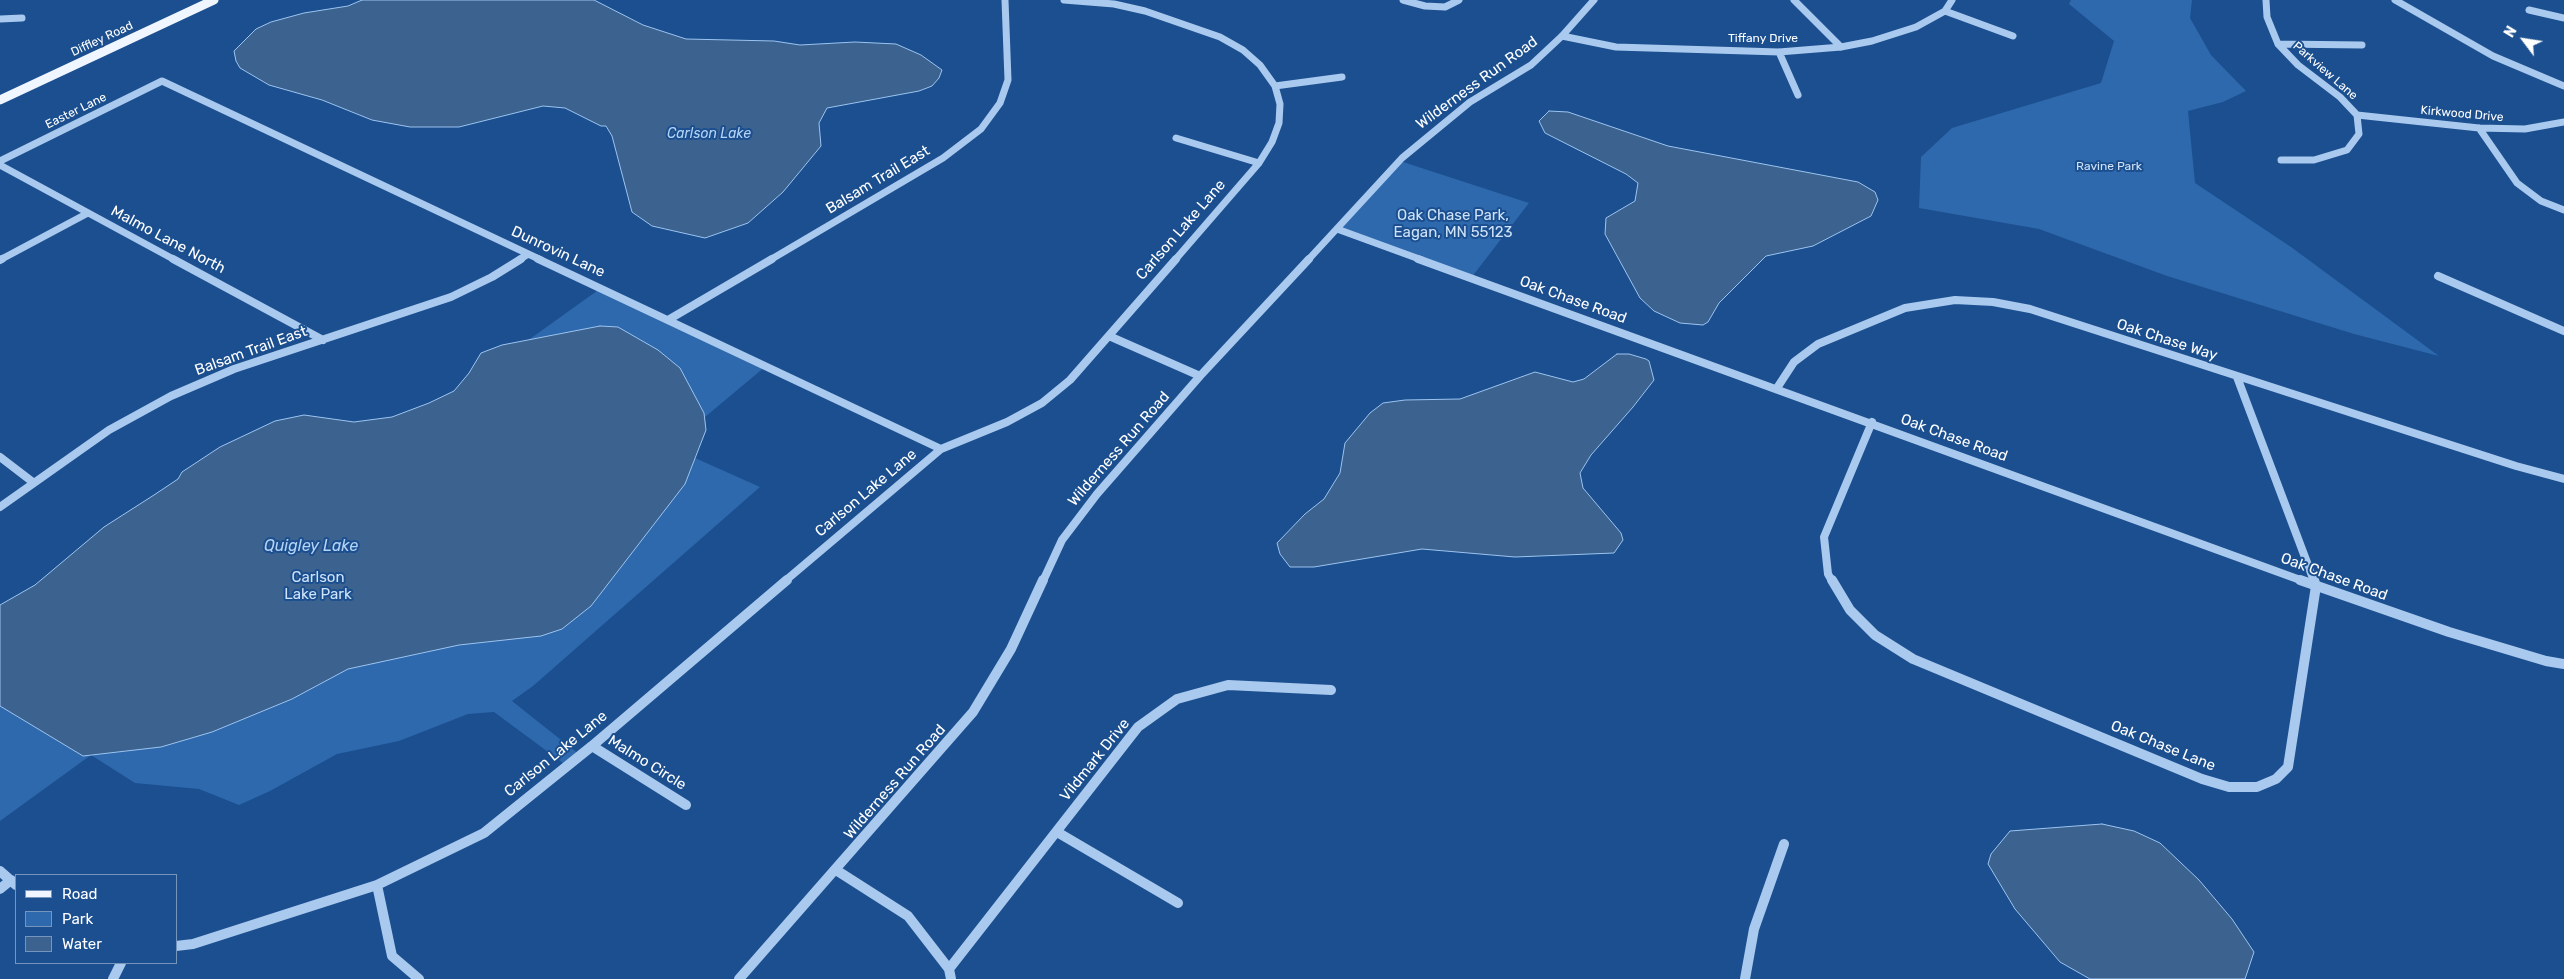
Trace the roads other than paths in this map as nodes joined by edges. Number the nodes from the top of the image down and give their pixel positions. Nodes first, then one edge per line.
1 (214, 0) edge
2 (1005, 0) edge
3 (1064, 0) edge
4 (1403, 0) edge
5 (1459, 0) edge
6 (1594, 0) edge
7 (1794, 0) edge
8 (1952, 0) edge
9 (2266, 0) edge
10 (2395, 0) edge
11 (2529, 10) dead end
12 (1945, 11) junction
13 (22, 18) dead end
14 (2564, 18) edge
15 (0, 19) edge
16 (1562, 36) junction
17 (2013, 36) dead end
18 (2278, 44) junction
19 (2362, 45) dead end
20 (1840, 48) junction
21 (1779, 52) junction
22 (1342, 77) dead end
23 (162, 81) joint
24 (1275, 86) junction
25 (2564, 86) edge
26 (1798, 95) dead end
27 (0, 100) edge
28 (2357, 115) junction
29 (2564, 122) edge
30 (2479, 128) junction
31 (1176, 138) dead end
32 (0, 160) edge
33 (2281, 160) dead end
34 (1259, 163) junction
35 (0, 165) edge
36 (2564, 210) edge
37 (88, 213) junction
38 (1337, 229) junction
39 (528, 254) junction
40 (0, 260) edge
41 (2438, 276) dead end
42 (668, 320) junction
43 (2564, 331) edge
44 (1109, 336) junction
45 (323, 340) junction
46 (1200, 376) junction
47 (2237, 377) junction
48 (1776, 388) junction
49 (1872, 422) junction
50 (941, 449) junction
51 (0, 456) edge
52 (2564, 479) edge
53 (34, 483) junction
54 (0, 507) edge
55 (2316, 586) junction
56 (2564, 664) edge
57 (1331, 690) dead end
58 (592, 746) junction
59 (686, 805) dead end
60 (1056, 832) junction
61 (1784, 844) dead end
62 (836, 870) junction
63 (0, 871) edge
64 (14, 883) edge
65 (377, 884) junction
66 (0, 889) edge
67 (1178, 903) dead end
68 (178, 946) edge
69 (120, 964) edge
70 (950, 974) edge
71 (113, 979) edge
72 (419, 979) edge
73 (739, 979) edge
74 (1745, 979) edge

1 - 27 main road, Diffley Road
2 - 42 street, Balsam Trail East
3 - 24 street, Carlson Lake Lane
4 - 5 street
6 - 16 street, Wilderness Run Road
7 - 20 street
8 - 12 street, Tiffany Drive
9 - 18 street, Parkview Lane
10 - 25 street
11 - 14 street
12 - 17 street
12 - 20 street, Tiffany Drive
13 - 15 street
16 - 21 street, Tiffany Drive
16 - 38 street, Wilderness Run Road
18 - 19 street
18 - 28 street, Parkview Lane
20 - 21 street, Tiffany Drive
21 - 26 street
22 - 24 street
23 - 32 street, Easter Lane
23 - 39 street, Dunrovin Lane
24 - 34 street, Carlson Lake Lane
28 - 30 street, Kirkwood Drive
28 - 33 street, Parkview Lane
29 - 30 street, Kirkwood Drive
30 - 36 street
31 - 34 street
34 - 44 street, Carlson Lake Lane
35 - 37 street, Malmo Lane North
37 - 40 street
37 - 45 street, Malmo Lane North
38 - 46 street, Wilderness Run Road
38 - 48 street, Oak Chase Road
39 - 42 street, Dunrovin Lane
39 - 45 street, Balsam Trail East
41 - 43 street
42 - 50 street, Dunrovin Lane
44 - 46 street
44 - 50 street, Carlson Lake Lane
45 - 53 street, Balsam Trail East
46 - 62 street, Wilderness Run Road
47 - 48 street, Oak Chase Way
47 - 52 street, Oak Chase Way
47 - 55 street, Oak Chase Lane
48 - 49 street, Oak Chase Road
49 - 55 street, Oak Chase Road
49 - 55 street, Oak Chase Lane
50 - 58 street, Carlson Lake Lane
51 - 53 street
53 - 54 street, Balsam Trail East
55 - 56 street, Oak Chase Road
57 - 60 street, Vildmark Drive
58 - 59 street, Malmo Circle
58 - 65 street, Carlson Lake Lane
60 - 67 street
60 - 70 street, Vildmark Drive
61 - 74 street
62 - 70 street
62 - 73 street, Wilderness Run Road
63 - 64 street
64 - 66 street
65 - 68 street, Carlson Lake Lane
65 - 72 street
69 - 71 street

